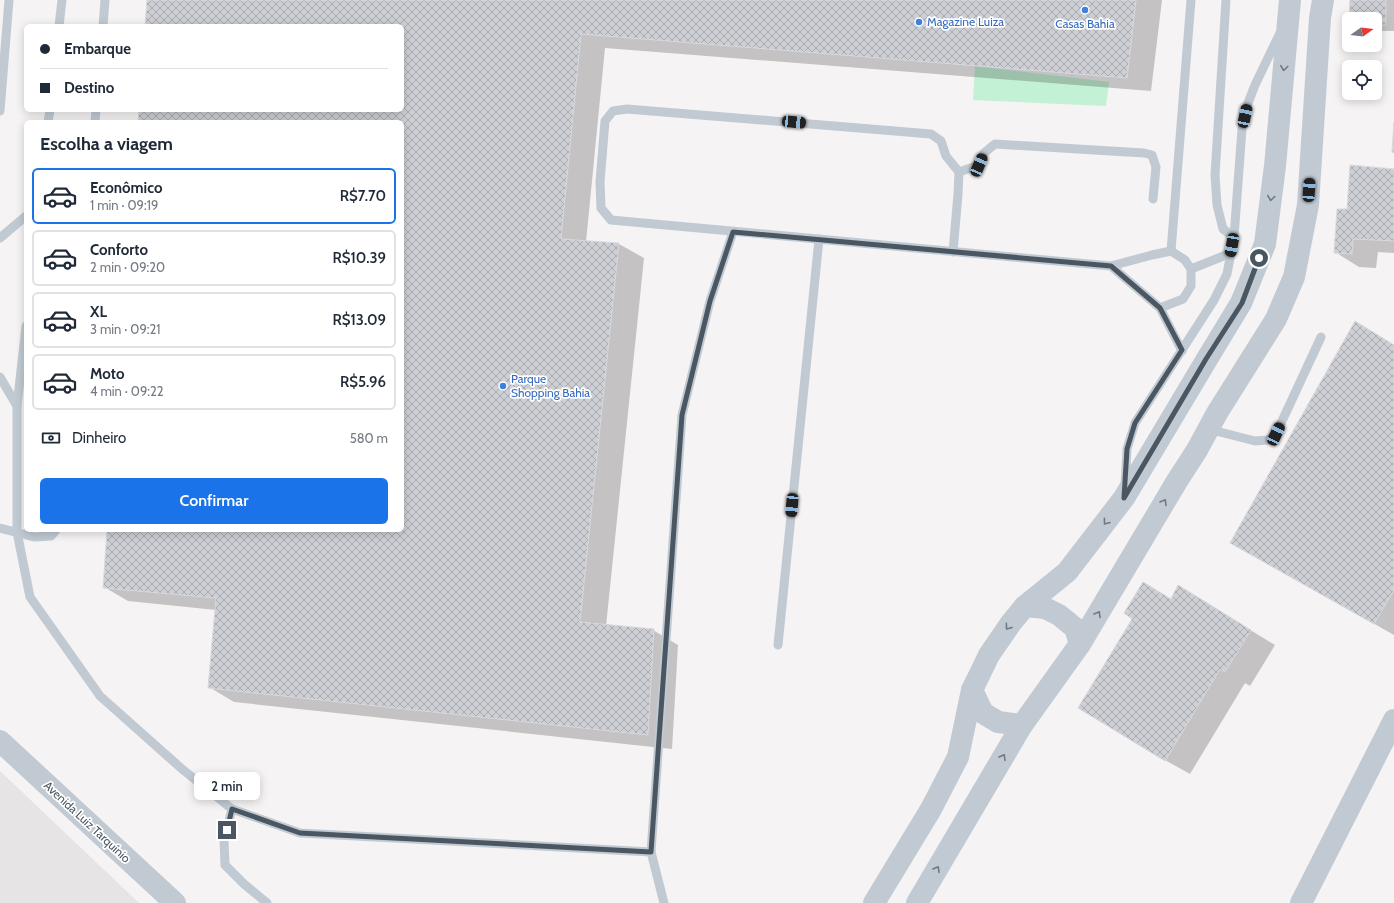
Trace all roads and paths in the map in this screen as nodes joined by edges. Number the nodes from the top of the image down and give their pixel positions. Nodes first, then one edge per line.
1 (9, 0) edge
2 (62, 0) edge
3 (105, 0) edge
4 (1191, 0) edge
5 (1226, 0) edge
6 (1323, 0) edge
7 (1289, 8) edge
8 (59, 24) edge
9 (103, 24) edge
10 (0, 111) edge
11 (959, 172) junction
12 (1153, 199) dead end
13 (24, 218) edge
14 (733, 232) junction
15 (1234, 237) junction
16 (0, 238) edge
17 (819, 239) junction
18 (952, 252) junction
19 (1171, 252) junction
20 (1231, 253) junction
21 (1111, 266) junction
22 (1191, 269) junction
23 (1160, 308) junction
24 (1321, 337) dead end
25 (24, 344) edge
26 (1182, 350) junction
27 (0, 377) edge
28 (17, 406) junction
29 (1208, 429) junction
30 (1124, 498) junction
31 (0, 528) edge
32 (17, 532) junction
33 (54, 532) edge
34 (1025, 606) junction
35 (1080, 644) junction
36 (778, 645) dead end
37 (972, 690) junction
38 (1394, 720) edge
39 (1022, 724) junction
40 (0, 741) edge
41 (232, 809) junction
42 (651, 852) junction
43 (175, 903) edge
44 (267, 903) edge
45 (664, 903) edge
46 (874, 903) edge
47 (917, 903) edge
48 (1301, 903) edge

1 - 10 lane
2 - 8 lane
3 - 9 lane
4 - 19 lane
5 - 15 lane
6 - 29 street
7 - 15 lane
7 -> 30 street
11 - 12 lane
11 - 14 lane
11 - 18 lane
13 - 16 lane
14 - 17 lane
14 - 42 lane
15 - 20 lane
17 - 18 lane
17 - 36 lane
18 - 21 lane
19 - 21 lane
19 - 22 lane
20 - 22 lane
20 - 26 lane
21 - 23 lane
22 - 23 lane
23 - 26 lane
24 - 29 lane
25 - 28 lane
26 - 30 lane
27 - 28 lane
28 - 32 lane
35 -> 29 street
30 -> 34 street
31 - 32 lane
32 - 33 lane
32 - 41 lane
34 - 35 street
34 -> 37 street
35 - 39 street
37 - 39 street
37 - 46 street
38 - 48 street
47 -> 39 street
40 - 43 street, Avenida Luiz Tarquínio
41 - 42 lane
41 - 44 lane
42 - 45 lane

